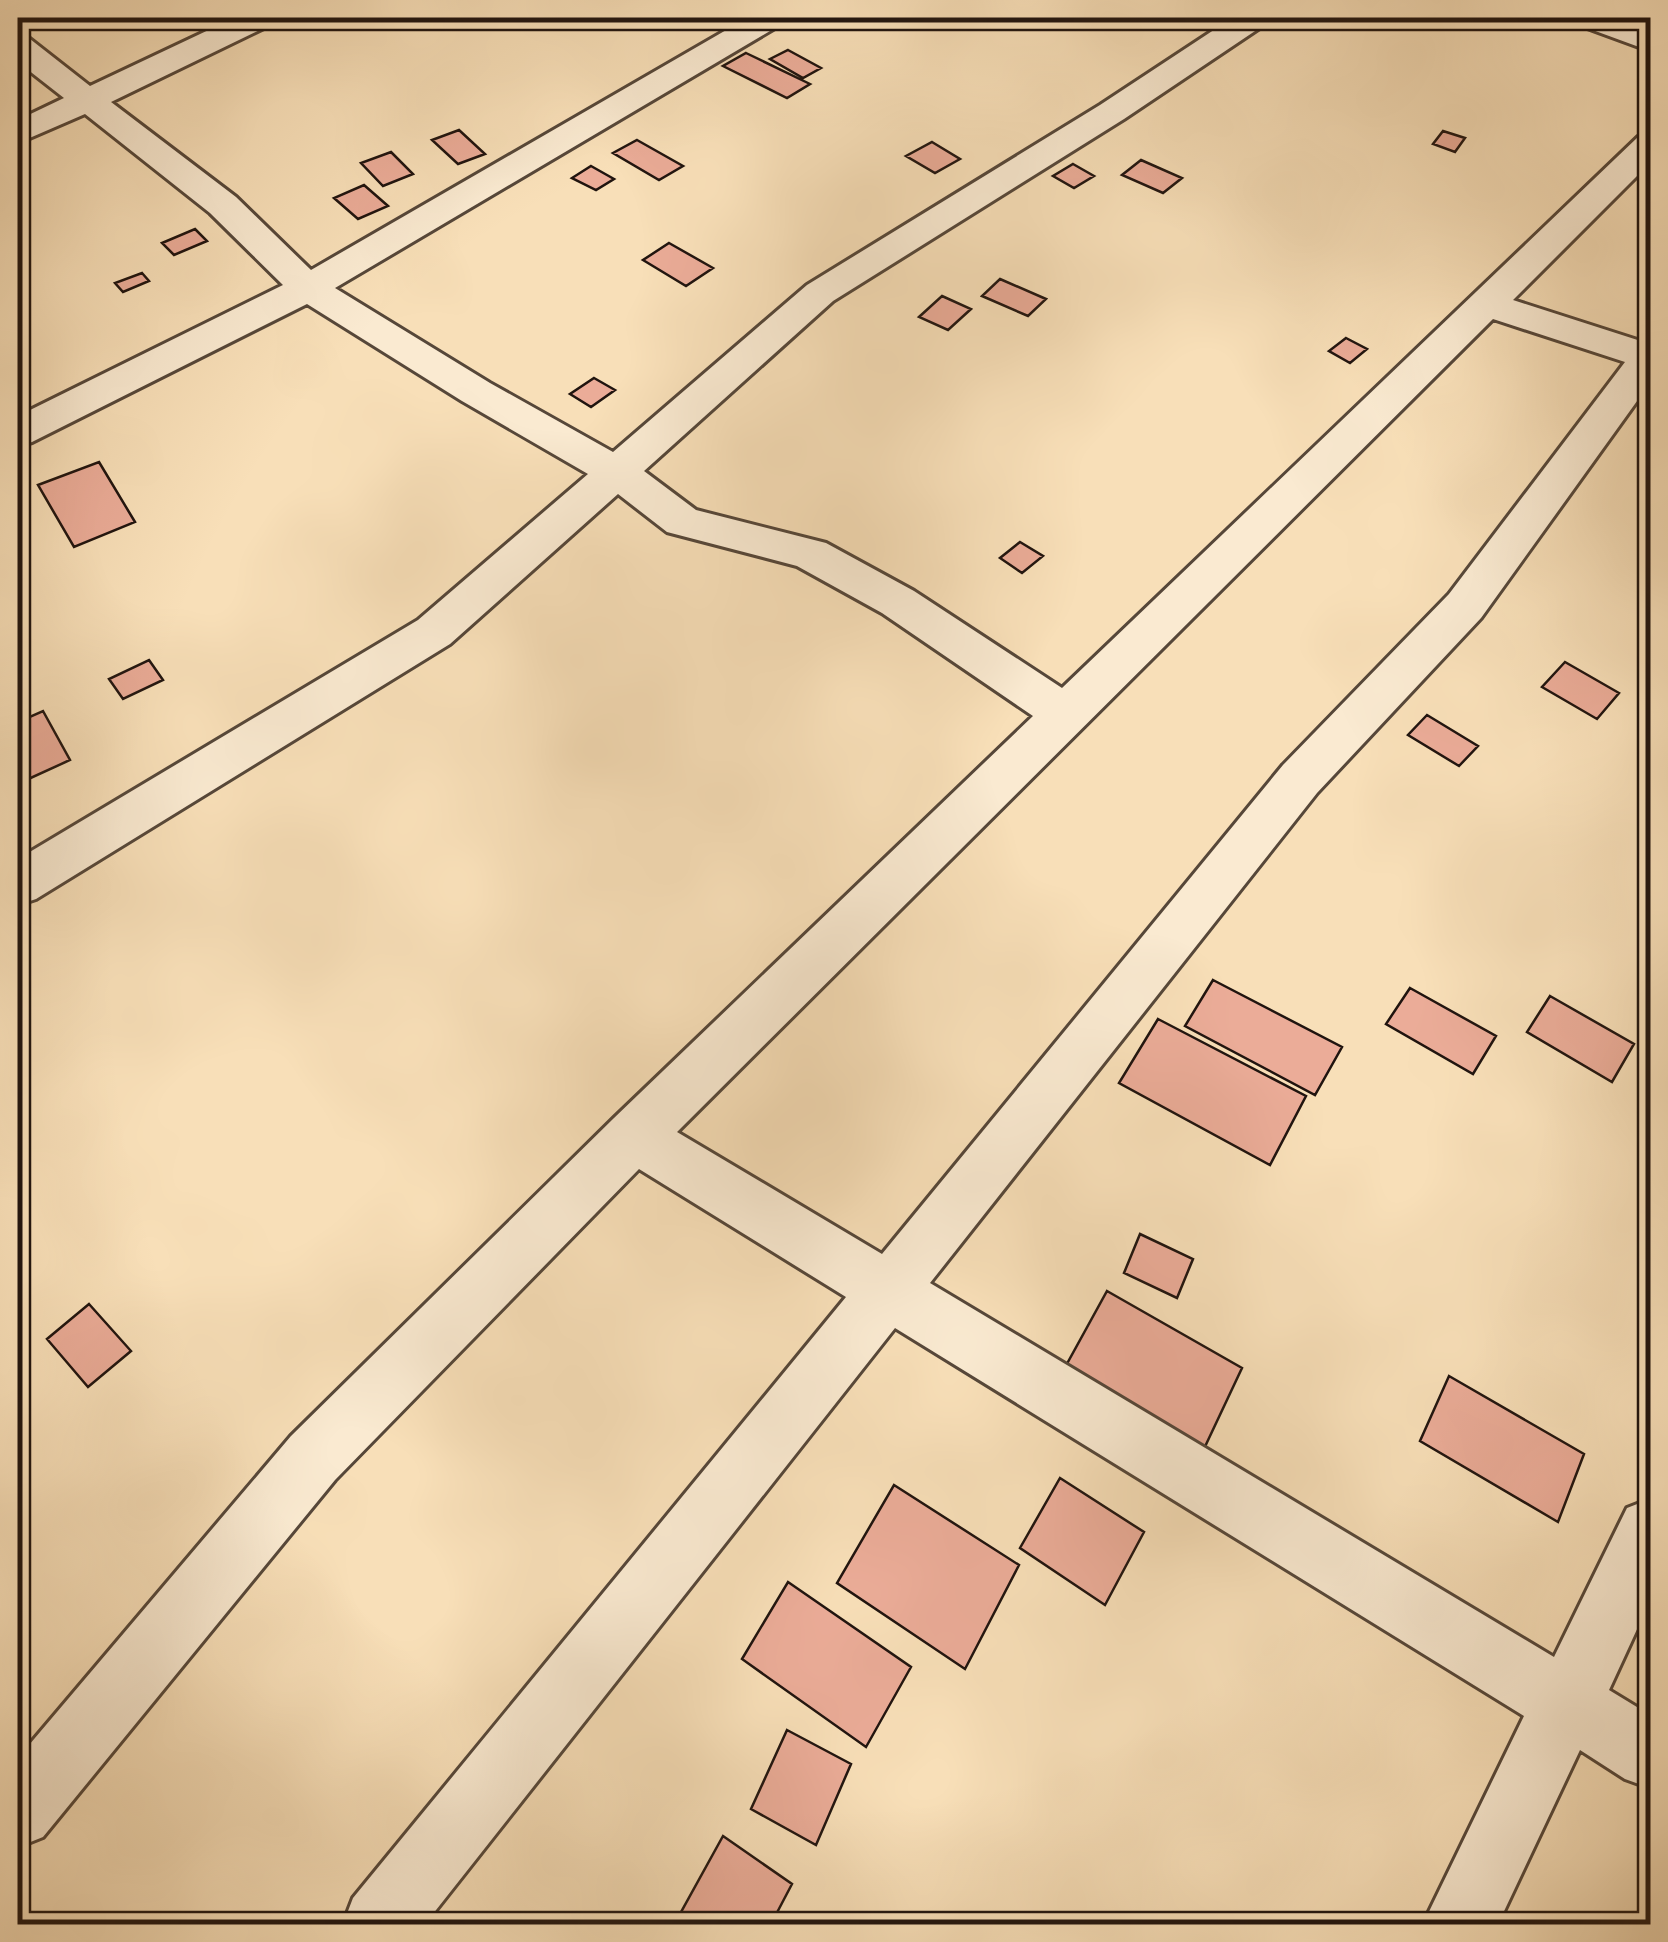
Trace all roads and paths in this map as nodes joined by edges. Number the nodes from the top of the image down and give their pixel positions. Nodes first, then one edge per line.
1 (259, 18) edge
2 (769, 18) edge
3 (1253, 18) edge
4 (1590, 18) edge
5 (1650, 41) edge
6 (18, 46) edge
7 (91, 99) junction
8 (18, 133) edge
9 (1650, 144) edge
10 (308, 288) junction
11 (1486, 304) junction
12 (1650, 357) edge
13 (18, 432) edge
14 (619, 473) junction
15 (1067, 715) junction
16 (18, 884) edge
17 (634, 1136) junction
18 (890, 1292) junction
19 (1650, 1532) edge
20 (1569, 1704) junction
21 (1650, 1754) edge
22 (18, 1812) edge
23 (379, 1924) edge
24 (1460, 1924) edge

1 - 7 street
2 - 10 street
3 - 14 street
4 - 5 street
6 - 7 street
7 - 8 street
7 - 10 street
9 - 11 street
10 - 13 street
10 - 14 street
11 - 12 street
11 - 15 street
12 - 18 street
14 - 15 street
14 - 16 street
15 - 17 street
17 - 18 street
17 - 22 street
18 - 20 street
18 - 23 street
19 - 20 street
20 - 21 street
20 - 24 street

